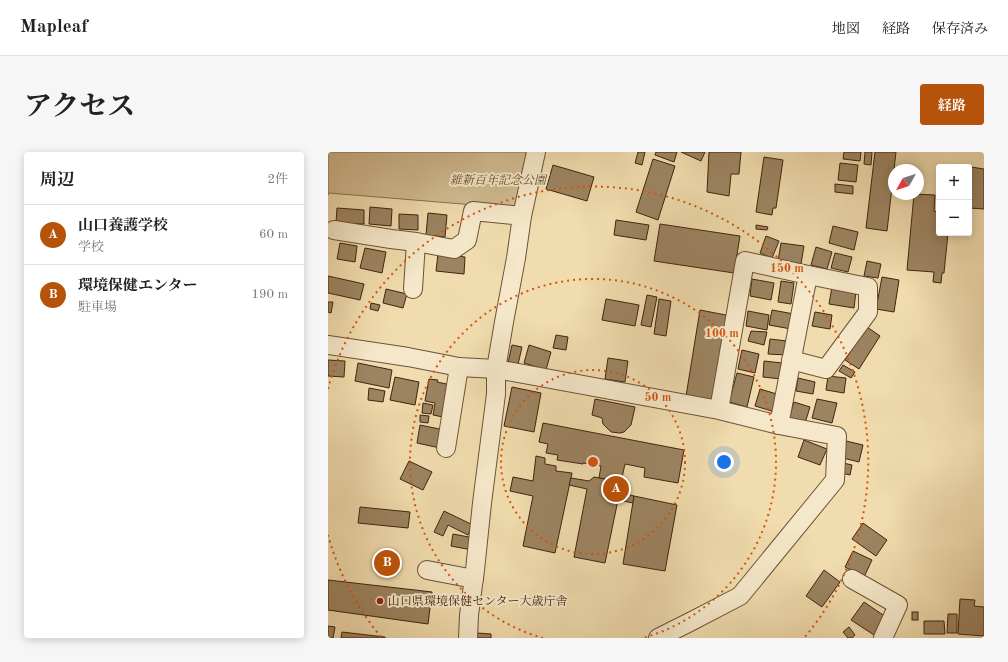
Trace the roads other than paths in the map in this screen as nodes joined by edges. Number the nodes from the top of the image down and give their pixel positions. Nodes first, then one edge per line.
1 (536, 152) edge
2 (522, 216) junction
3 (334, 230) dead end
4 (416, 242) junction
5 (808, 275) junction
6 (413, 289) dead end
7 (328, 345) edge
8 (791, 360) junction
9 (459, 367) junction
10 (496, 369) junction
11 (719, 410) junction
12 (778, 424) junction
13 (446, 448) dead end
14 (426, 570) dead end
15 (474, 579) junction
16 (852, 579) dead end
17 (468, 638) edge
18 (658, 638) edge
19 (883, 638) edge

1 - 2 street
2 - 4 street
2 - 10 street
3 - 4 street
4 - 6 street
5 - 8 street
5 - 8 street
5 - 11 street
7 - 9 street
8 - 12 street
9 - 10 street
9 - 13 street
10 - 11 street
10 - 15 street
11 - 12 street
12 - 18 street
14 - 15 street
15 - 17 street
16 - 19 street

